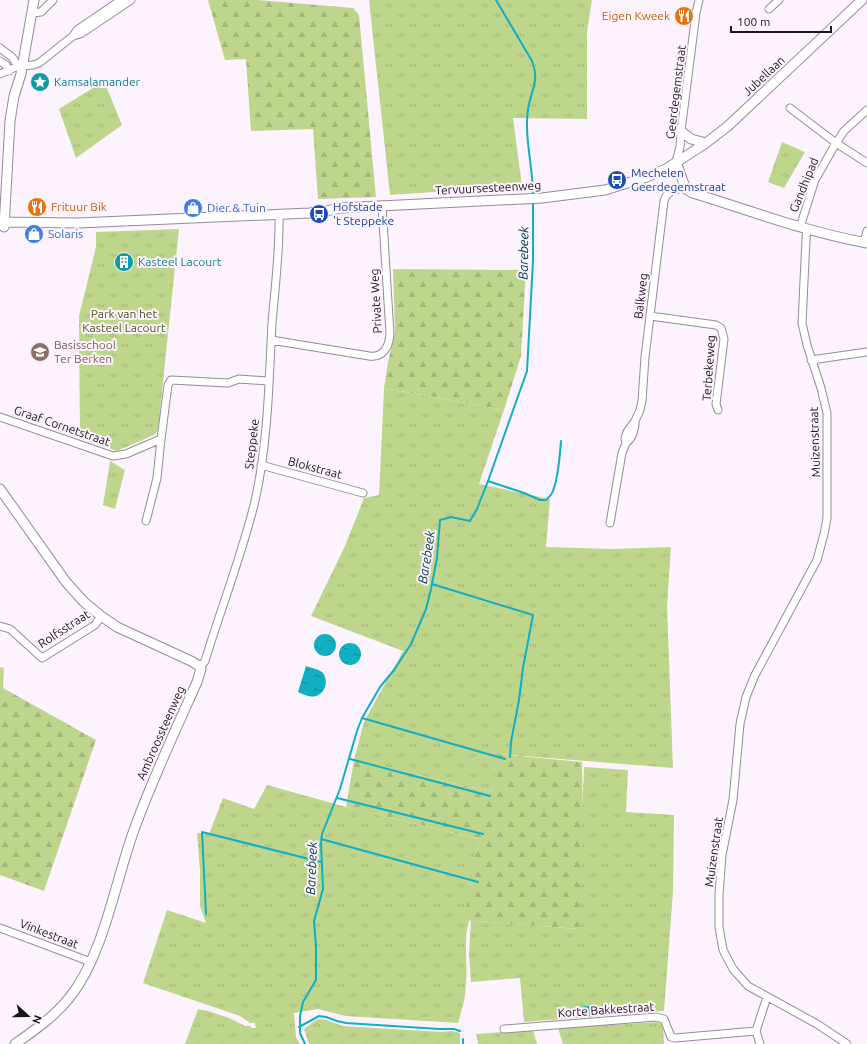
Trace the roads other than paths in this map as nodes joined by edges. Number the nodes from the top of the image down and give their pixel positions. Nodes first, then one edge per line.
1 (34, 0) edge
2 (53, 0) edge
3 (121, 0) edge
4 (131, 0) edge
5 (700, 0) edge
6 (779, 0) edge
7 (862, 0) edge
8 (112, 9) junction
9 (769, 9) dead end
10 (32, 13) junction
11 (0, 48) edge
12 (0, 61) edge
13 (20, 66) junction
14 (9, 71) junction
15 (0, 74) edge
16 (790, 108) dead end
17 (867, 110) edge
18 (681, 131) junction
19 (706, 143) junction
20 (836, 143) junction
21 (676, 162) junction
22 (867, 163) edge
23 (685, 187) junction
24 (382, 206) junction
25 (278, 214) junction
26 (2, 225) edge
27 (804, 228) junction
28 (867, 231) edge
29 (865, 242) edge
30 (650, 316) junction
31 (271, 340) junction
32 (867, 352) edge
33 (811, 360) junction
34 (268, 381) junction
35 (718, 410) dead end
36 (0, 417) edge
37 (162, 438) junction
38 (261, 465) junction
39 (0, 489) edge
40 (363, 493) dead end
41 (146, 521) dead end
42 (610, 523) dead end
43 (101, 616) junction
44 (0, 626) edge
45 (200, 667) junction
46 (0, 928) edge
47 (91, 962) junction
48 (767, 997) junction
49 (504, 1029) dead end
50 (756, 1031) junction
51 (15, 1044) edge
52 (760, 1044) edge
53 (847, 1044) edge

1 - 10 street
2 - 10 street
3 - 8 street
4 - 8 street
5 - 18 street, Geerdegemstraat
6 - 9 street
7 - 19 street, Jubellaan
8 - 13 street
10 - 13 street
11 - 13 street
12 - 14 street
13 - 14 street
13 - 26 street
14 - 15 street
16 - 20 street
17 - 20 street, Gandhipad
18 - 19 street
18 - 21 street, Geerdegemstraat
19 - 21 street, Jubellaan
20 - 22 street
20 - 27 street, Gandhipad
21 - 23 street
21 - 24 street, Tervuursesteenweg
23 - 27 street
23 - 30 street, Balkweg
24 - 25 street, Tervuursesteenweg
24 - 31 street, Private Weg
25 - 26 street, Tervuursesteenweg
25 - 31 street, Steppeke
27 - 29 street
27 - 33 street, Muizenstraat
28 - 29 street
30 - 35 street, Terbekeweg
30 - 42 street, Balkweg
31 - 34 street, Steppeke
32 - 33 street
33 - 48 street, Muizenstraat
34 - 37 street
34 - 38 street, Steppeke
36 - 37 street, Graaf Cornetstraat
37 - 41 street
38 - 40 street, Blokstraat
38 - 45 street, Steppeke
39 - 43 street
43 - 44 street, Rolfsstraat
43 - 45 street
45 - 47 street, Ambroossteenweg
46 - 47 street, Vinkestraat
47 - 51 street, Ambroossteenweg
48 - 50 street
48 - 53 street, Muizenstraat
49 - 50 street, Korte Bakkestraat
50 - 52 street

